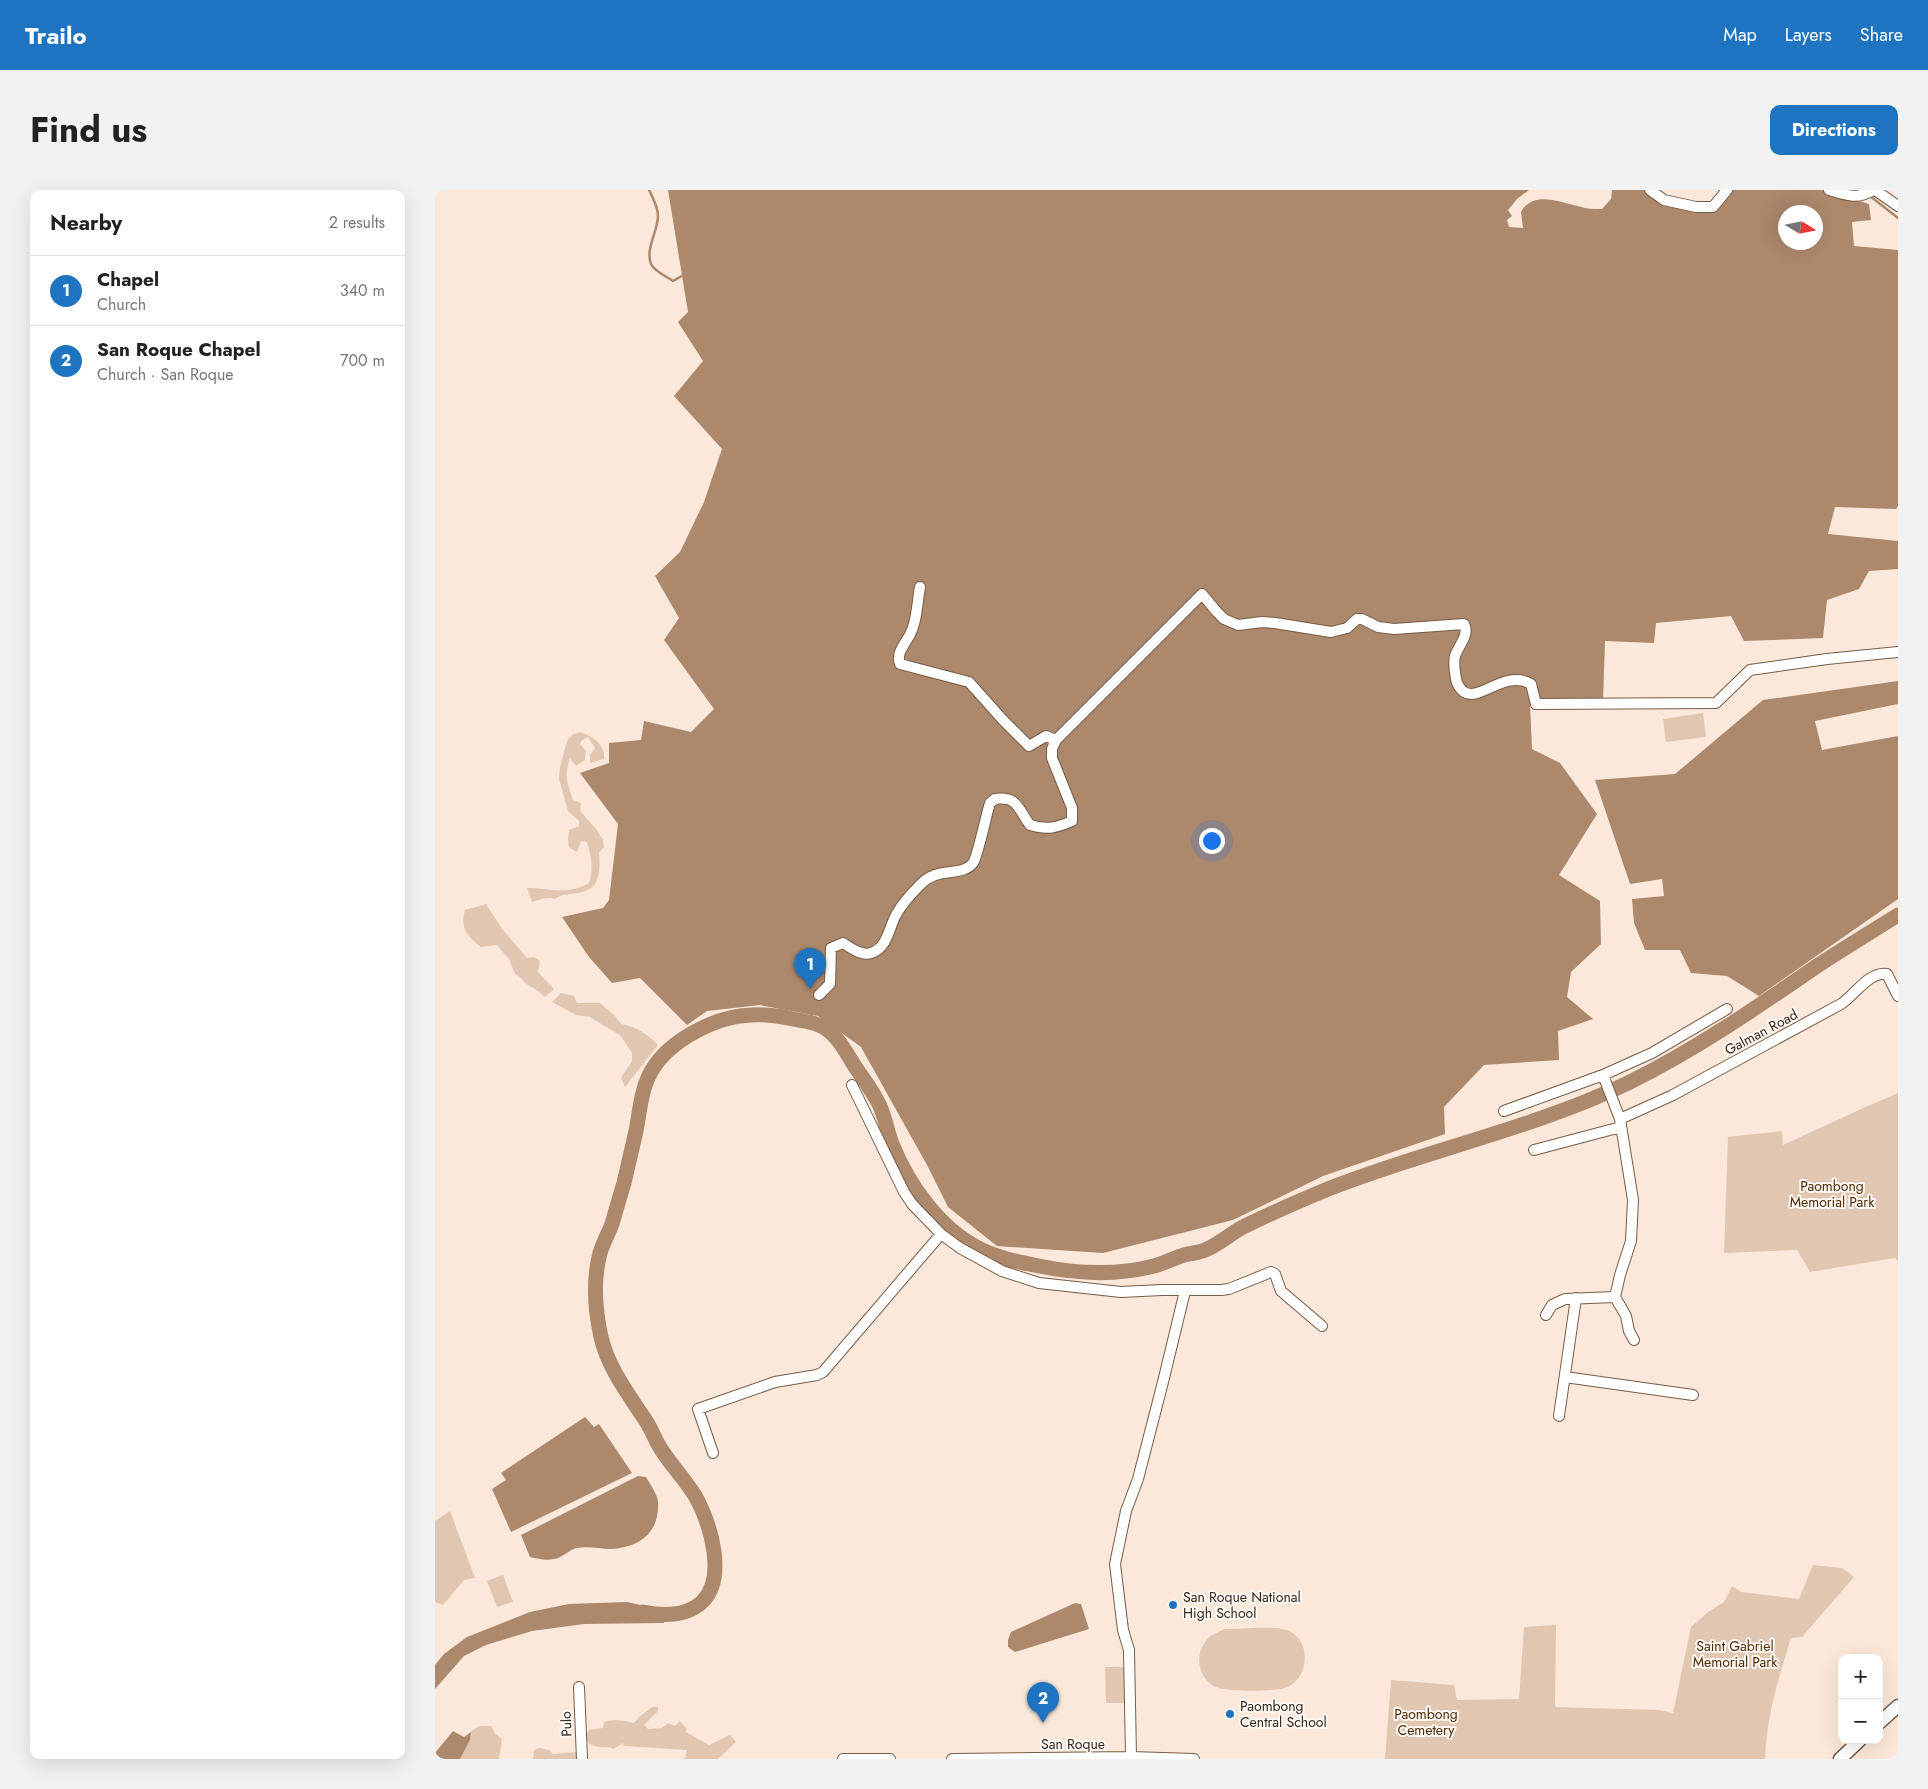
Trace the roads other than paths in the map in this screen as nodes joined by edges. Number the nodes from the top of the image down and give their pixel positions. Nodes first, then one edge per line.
1 (1650, 190) edge
2 (1727, 190) edge
3 (1829, 190) edge
4 (1871, 191) edge
5 (1898, 206) edge
6 (920, 587) dead end
7 (1898, 652) edge
8 (1056, 740) junction
9 (819, 995) dead end
10 (1898, 996) edge
11 (1727, 1009) dead end
12 (1605, 1079) junction
13 (852, 1085) dead end
14 (1504, 1111) dead end
15 (1621, 1123) junction
16 (1534, 1150) dead end
17 (941, 1234) junction
18 (1185, 1291) junction
19 (1615, 1297) junction
20 (1576, 1298) junction
21 (1546, 1315) dead end
22 (1322, 1326) dead end
23 (1634, 1340) dead end
24 (1565, 1377) junction
25 (1693, 1395) dead end
26 (1559, 1416) dead end
27 (713, 1454) dead end
28 (579, 1687) dead end
29 (1898, 1706) edge
30 (1883, 1719) edge
31 (1856, 1744) edge
32 (1131, 1757) junction
33 (582, 1759) edge
34 (843, 1759) edge
35 (890, 1759) edge
36 (952, 1759) edge
37 (1194, 1759) edge
38 (1840, 1759) edge

1 - 2 street
3 - 4 street
4 - 5 street
6 - 8 street
7 - 8 street
8 - 9 street
10 - 15 street, Galman Road
11 - 12 street
12 - 14 street
12 - 15 street
13 - 17 street
15 - 16 street
15 - 19 street
17 - 18 street
17 - 27 street
18 - 22 street
18 - 32 street
19 - 20 street
19 - 23 street
20 - 21 street
20 - 24 street
24 - 25 street
24 - 26 street
28 - 33 street, Pulo
29 - 30 main road
31 - 38 main road
32 - 36 street, San Roque
32 - 37 street, San Roque
34 - 35 street

